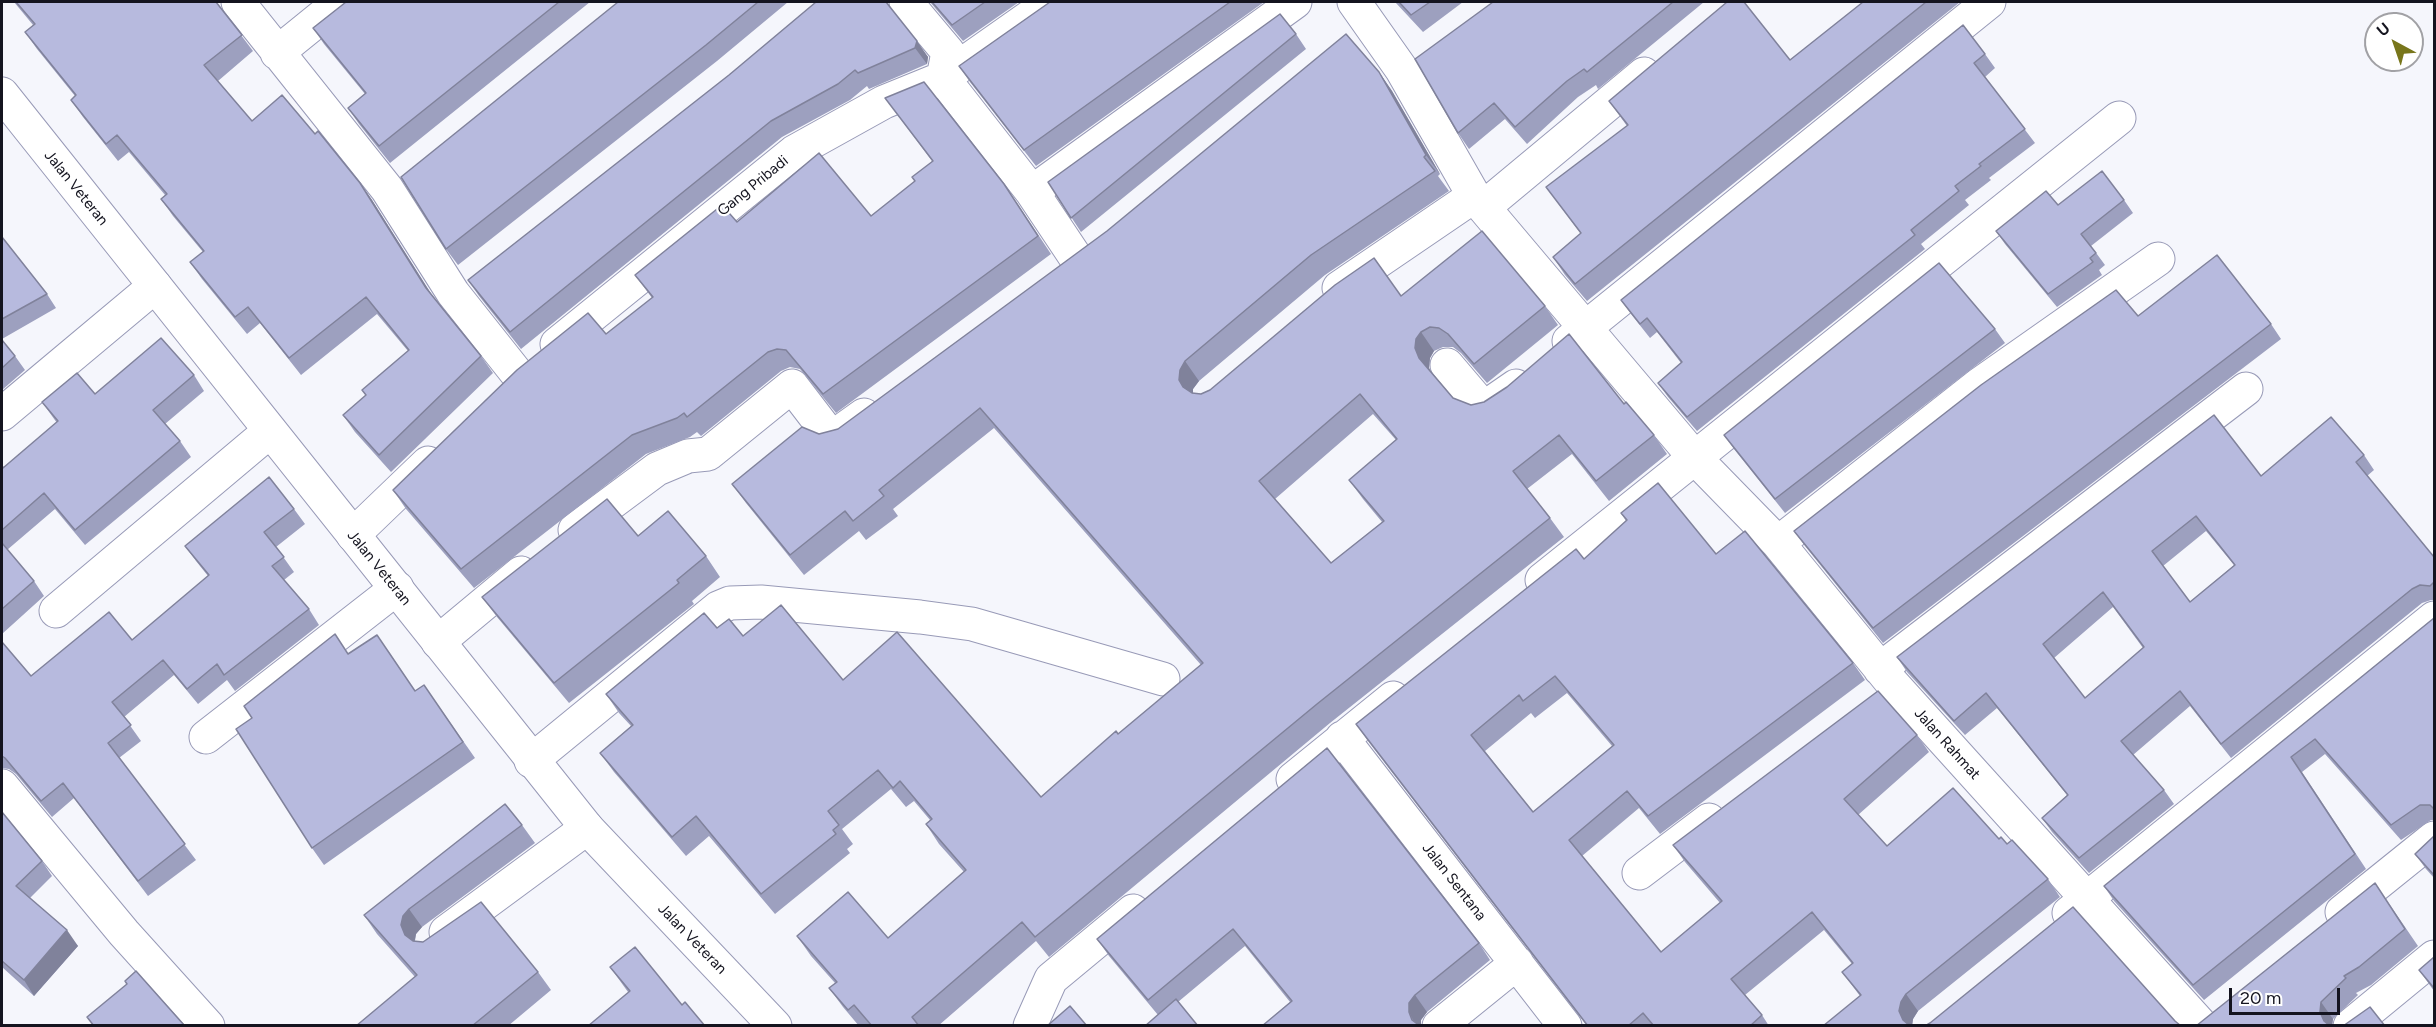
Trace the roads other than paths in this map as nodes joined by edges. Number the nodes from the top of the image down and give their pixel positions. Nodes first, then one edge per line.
1 (238, 2) edge
2 (340, 2) edge
3 (906, 2) edge
4 (1051, 2) edge
5 (1295, 2) edge
6 (1989, 2) edge
7 (1362, 11) edge
8 (1342, 44) edge
9 (1430, 49) edge
10 (277, 53) junction
11 (1668, 55) edge
12 (1402, 70) junction
13 (943, 78) junction
14 (2, 94) edge
15 (2119, 118) dead end
16 (415, 166) edge
17 (387, 189) junction
18 (1032, 192) junction
19 (1479, 202) junction
20 (2158, 259) dead end
21 (480, 271) edge
22 (1047, 279) edge
23 (155, 286) junction
24 (453, 293) junction
25 (1319, 304) edge
26 (1585, 327) junction
27 (1447, 365) dead end
28 (518, 375) junction
29 (2246, 389) dead end
30 (887, 398) edge
31 (494, 399) edge
32 (2, 414) edge
33 (270, 431) junction
34 (452, 439) edge
35 (1695, 458) junction
36 (353, 536) junction
37 (1778, 543) junction
38 (397, 588) junction
39 (1519, 598) edge
40 (56, 611) dead end
41 (2434, 618) edge
42 (438, 642) junction
43 (1886, 676) junction
44 (1163, 679) dead end
45 (1417, 679) edge
46 (1864, 704) edge
47 (206, 737) dead end
48 (1342, 738) junction
49 (531, 761) junction
50 (2, 786) edge
51 (1269, 799) edge
52 (1733, 803) edge
53 (587, 828) junction
54 (2434, 838) edge
55 (1639, 873) dead end
56 (1158, 891) edge
57 (2087, 899) junction
58 (2323, 928) edge
59 (2050, 929) edge
60 (433, 942) edge
61 (2434, 957) edge
62 (1517, 963) junction
63 (2206, 1022) edge
64 (208, 1026) edge
65 (775, 1026) edge
66 (1030, 1026) edge
67 (1439, 1026) edge
68 (1565, 1026) edge
69 (2350, 1026) edge

1 - 10 street
2 - 10 street
3 - 13 street
4 - 13 street, Gang Pribadi
5 - 18 street
6 - 26 street
7 - 8 street
7 - 12 street, Jalan Rahmat
9 - 12 street
10 - 17 street
11 - 19 street
12 - 19 street, Jalan Rahmat
13 - 18 street
13 - 28 street, Gang Pribadi
14 - 23 street, Jalan Veteran
15 - 35 street
16 - 17 street
17 - 24 street
18 - 22 street
19 - 25 street
19 - 26 street, Jalan Rahmat
20 - 37 street
21 - 24 street
23 - 32 street
23 - 33 street, Jalan Veteran
24 - 28 street
26 - 27 street
26 - 35 street, Jalan Rahmat
28 - 31 street, Gang Pribadi
29 - 43 street
30 - 42 street
33 - 36 street, Jalan Veteran
33 - 40 street
34 - 36 street
35 - 37 street, Jalan Rahmat
35 - 39 street
36 - 38 street, Jalan Veteran
37 - 43 street, Jalan Rahmat
38 - 42 street, Jalan Veteran
38 - 47 street
41 - 57 street
42 - 49 street, Jalan Veteran
43 - 46 street
43 - 57 street, Jalan Rahmat
44 - 49 street
45 - 48 street
48 - 51 street
48 - 62 street, Jalan Sentana
49 - 53 street, Jalan Veteran
50 - 64 street
52 - 55 street
53 - 60 street
53 - 65 street, Jalan Veteran
54 - 58 street
56 - 66 street
57 - 59 street
57 - 63 street, Jalan Rahmat
61 - 69 street
62 - 67 street
62 - 68 street, Jalan Sentana

